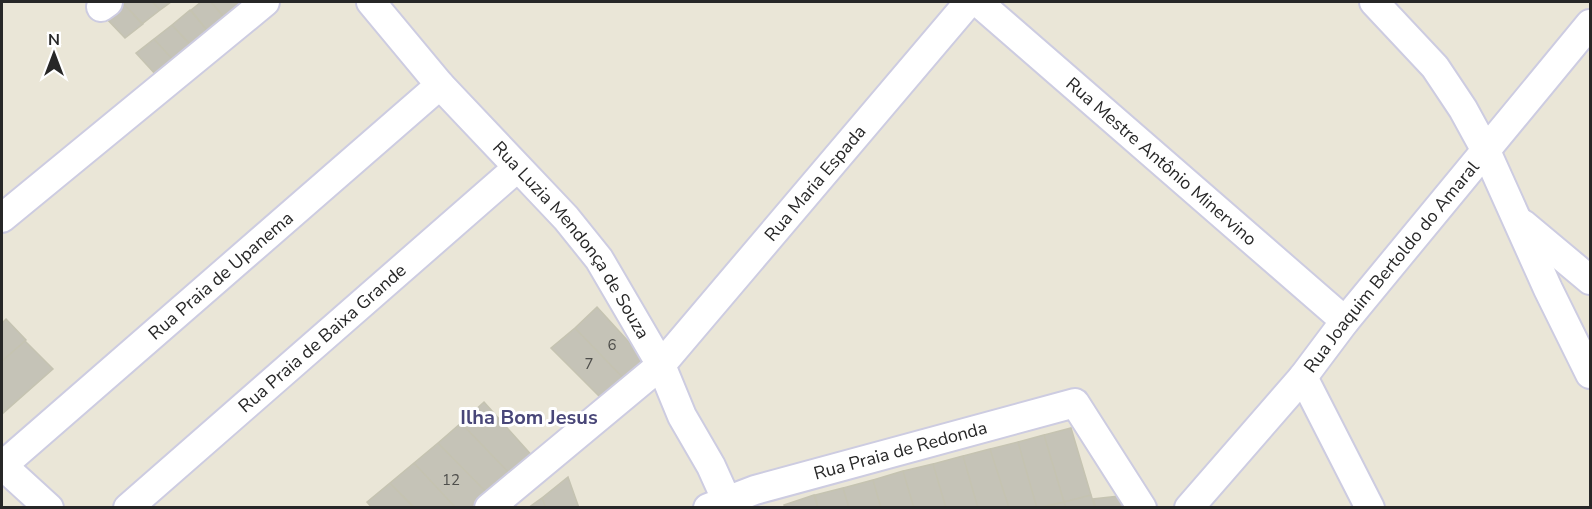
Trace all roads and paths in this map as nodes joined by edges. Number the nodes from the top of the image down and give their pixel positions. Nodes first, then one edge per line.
1 (265, 2) edge
2 (371, 2) edge
3 (969, 2) edge
4 (978, 2) edge
5 (1374, 2) edge
6 (1590, 24) edge
7 (440, 85) junction
8 (1486, 151) junction
9 (517, 168) junction
10 (2, 218) edge
11 (1518, 220) junction
12 (1590, 280) edge
13 (1345, 321) junction
14 (661, 365) junction
15 (1590, 374) edge
16 (1304, 377) junction
17 (2, 466) edge
18 (33, 502) edge
19 (722, 504) edge
20 (128, 507) edge
21 (489, 507) edge
22 (1142, 507) edge
23 (1189, 507) edge
24 (1370, 507) edge

1 - 10 street
2 - 7 street, Rua Luzia Mendonça de Souza
3 - 14 street, Rua Maria Espada
4 - 13 street, Rua Mestre Antônio Minervino
5 - 8 street
6 - 8 street, Rua Joaquim Bertoldo do Amaral
7 - 9 street, Rua Luzia Mendonça de Souza
7 - 17 street, Rua Praia de Upanema
8 - 11 street
8 - 13 street, Rua Joaquim Bertoldo do Amaral
9 - 14 street, Rua Luzia Mendonça de Souza
9 - 20 street, Rua Praia de Baixa Grande
11 - 12 street
11 - 15 street
13 - 16 street, Rua Joaquim Bertoldo do Amaral
14 - 19 street, Rua Luzia Mendonça de Souza
14 - 21 street, Rua Maria Espada
16 - 23 street, Rua Joaquim Bertoldo do Amaral
16 - 24 street
17 - 18 street
19 - 22 street, Rua Praia de Redonda

